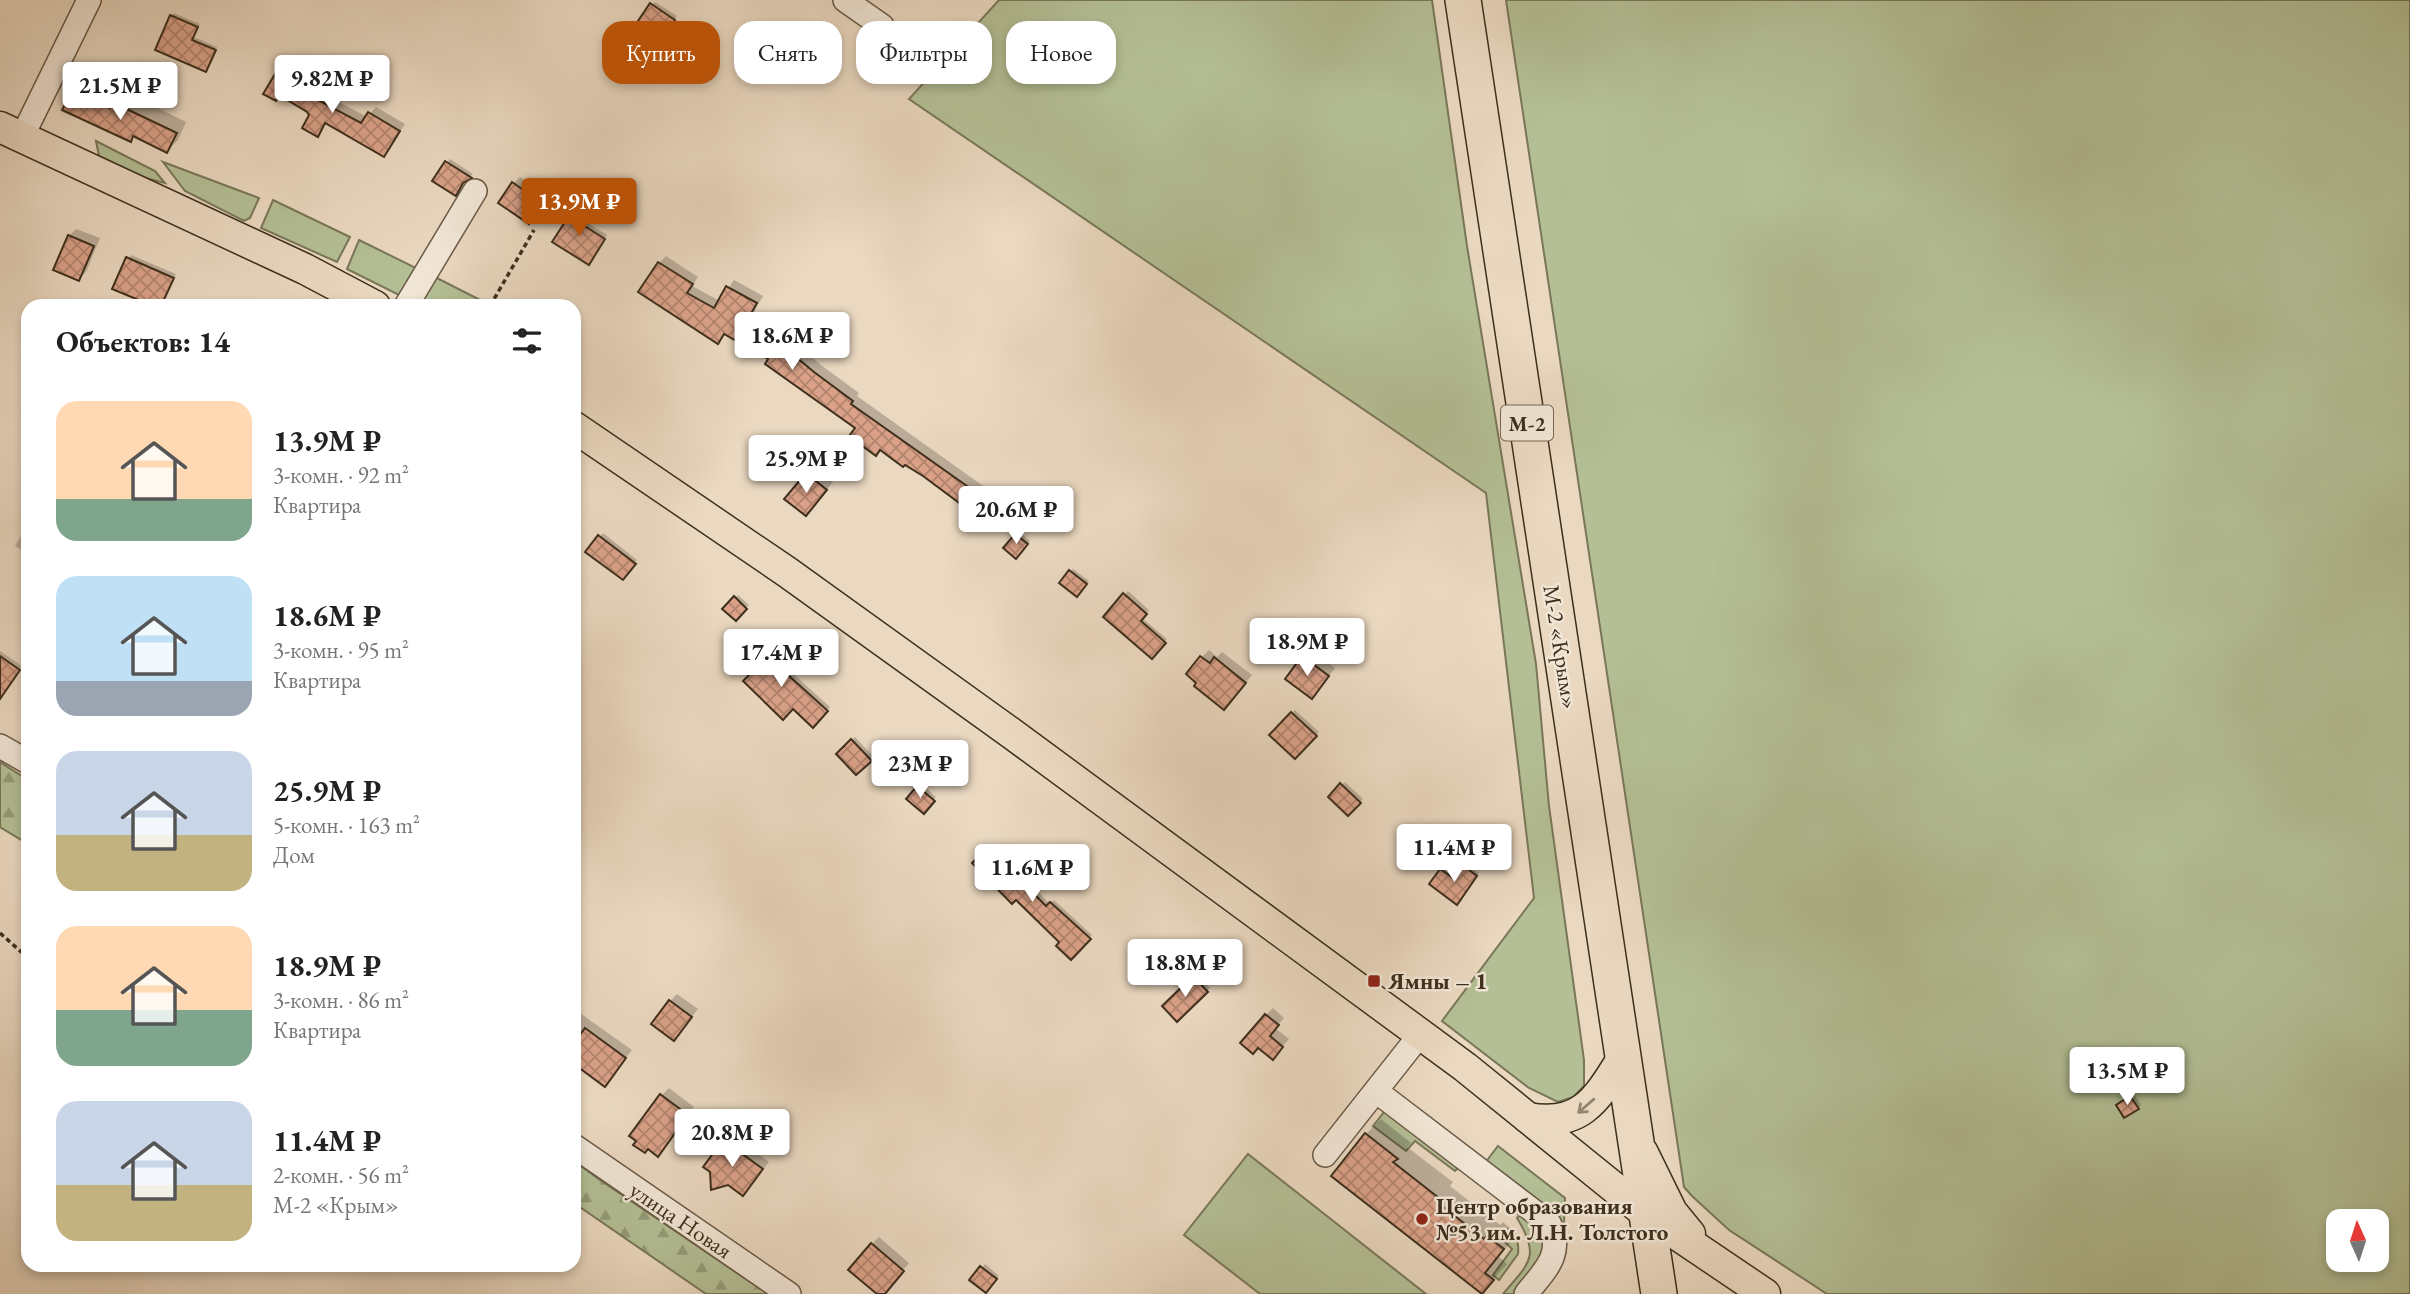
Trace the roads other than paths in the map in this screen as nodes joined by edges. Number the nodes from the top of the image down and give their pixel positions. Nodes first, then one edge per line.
1 (89, 0) edge
2 (845, 0) edge
3 (1463, 0) edge
4 (875, 21) edge
5 (11, 132) edge
6 (475, 191) dead end
7 (362, 299) edge
8 (410, 299) edge
9 (581, 432) edge
10 (0, 746) edge
11 (21, 758) edge
12 (1419, 1035) junction
13 (1624, 1056) junction
14 (1376, 1091) junction
15 (1528, 1118) junction
16 (1637, 1140) junction
17 (581, 1151) edge
18 (1325, 1155) dead end
19 (1648, 1214) junction
20 (1708, 1256) junction
21 (789, 1294) edge
22 (1527, 1294) edge
23 (1659, 1294) edge
24 (1734, 1294) edge
25 (1745, 1294) edge
26 (1765, 1294) edge

1 - 5 street
2 - 4 street
3 - 13 highway, М-2 «Крым» / М-2
5 - 7 main road
6 - 8 street
9 - 12 main road
10 - 11 street
12 - 14 street
12 - 15 main road
13 -> 15 main road
13 - 16 highway, М-2 «Крым» / М-2
14 - 18 street
14 - 22 street
15 - 19 main road
16 - 19 highway, М-2 «Крым» / М-2
16 - 20 main road
17 - 21 street, улица Новая
19 - 20 main road
19 - 23 highway, М-2 «Крым» / М-2
20 - 26 main road
24 - 25 main road

